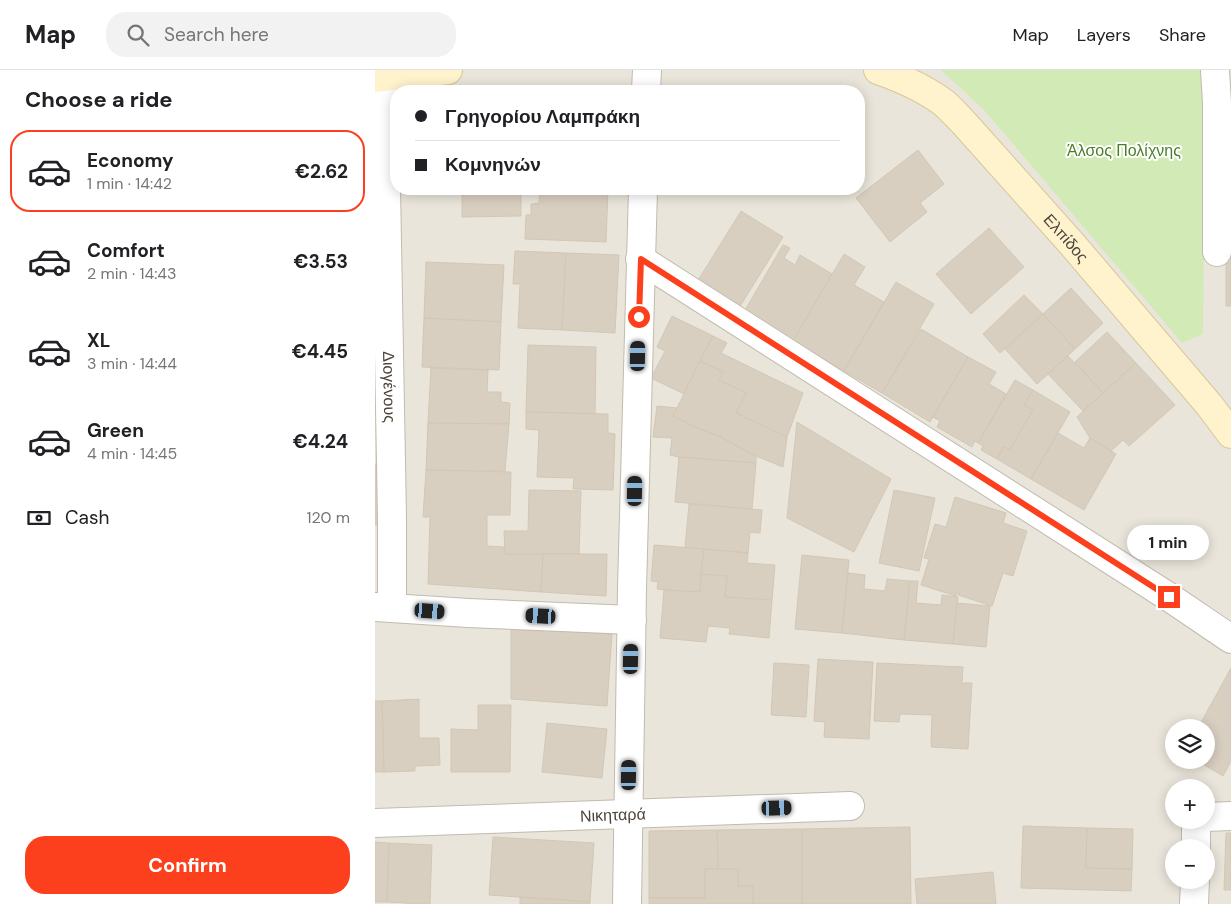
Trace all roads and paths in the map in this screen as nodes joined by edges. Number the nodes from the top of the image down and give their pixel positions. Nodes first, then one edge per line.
1 (447, 70) edge
2 (647, 70) edge
3 (878, 70) edge
4 (1216, 70) edge
5 (1231, 71) edge
6 (379, 77) edge
7 (646, 85) edge
8 (643, 195) edge
9 (1217, 252) dead end
10 (641, 259) junction
11 (1231, 434) edge
12 (384, 607) edge
13 (632, 620) junction
14 (1231, 639) edge
15 (851, 806) dead end
16 (629, 814) junction
17 (1231, 816) edge
18 (1215, 817) edge
19 (375, 823) edge
20 (1195, 889) edge
21 (627, 904) edge
22 (1194, 904) edge

1 - 6 main road
2 - 7 street
3 - 11 main road, Ελπίδος
4 - 5 street
4 - 9 street
6 - 12 street, Διογένους
8 - 10 street
10 - 13 street
10 - 14 street
12 - 13 street
13 - 16 street
15 - 16 street, Νικηταρά
16 - 19 street, Νικηταρά
16 - 21 street
17 - 18 street
20 - 22 street

